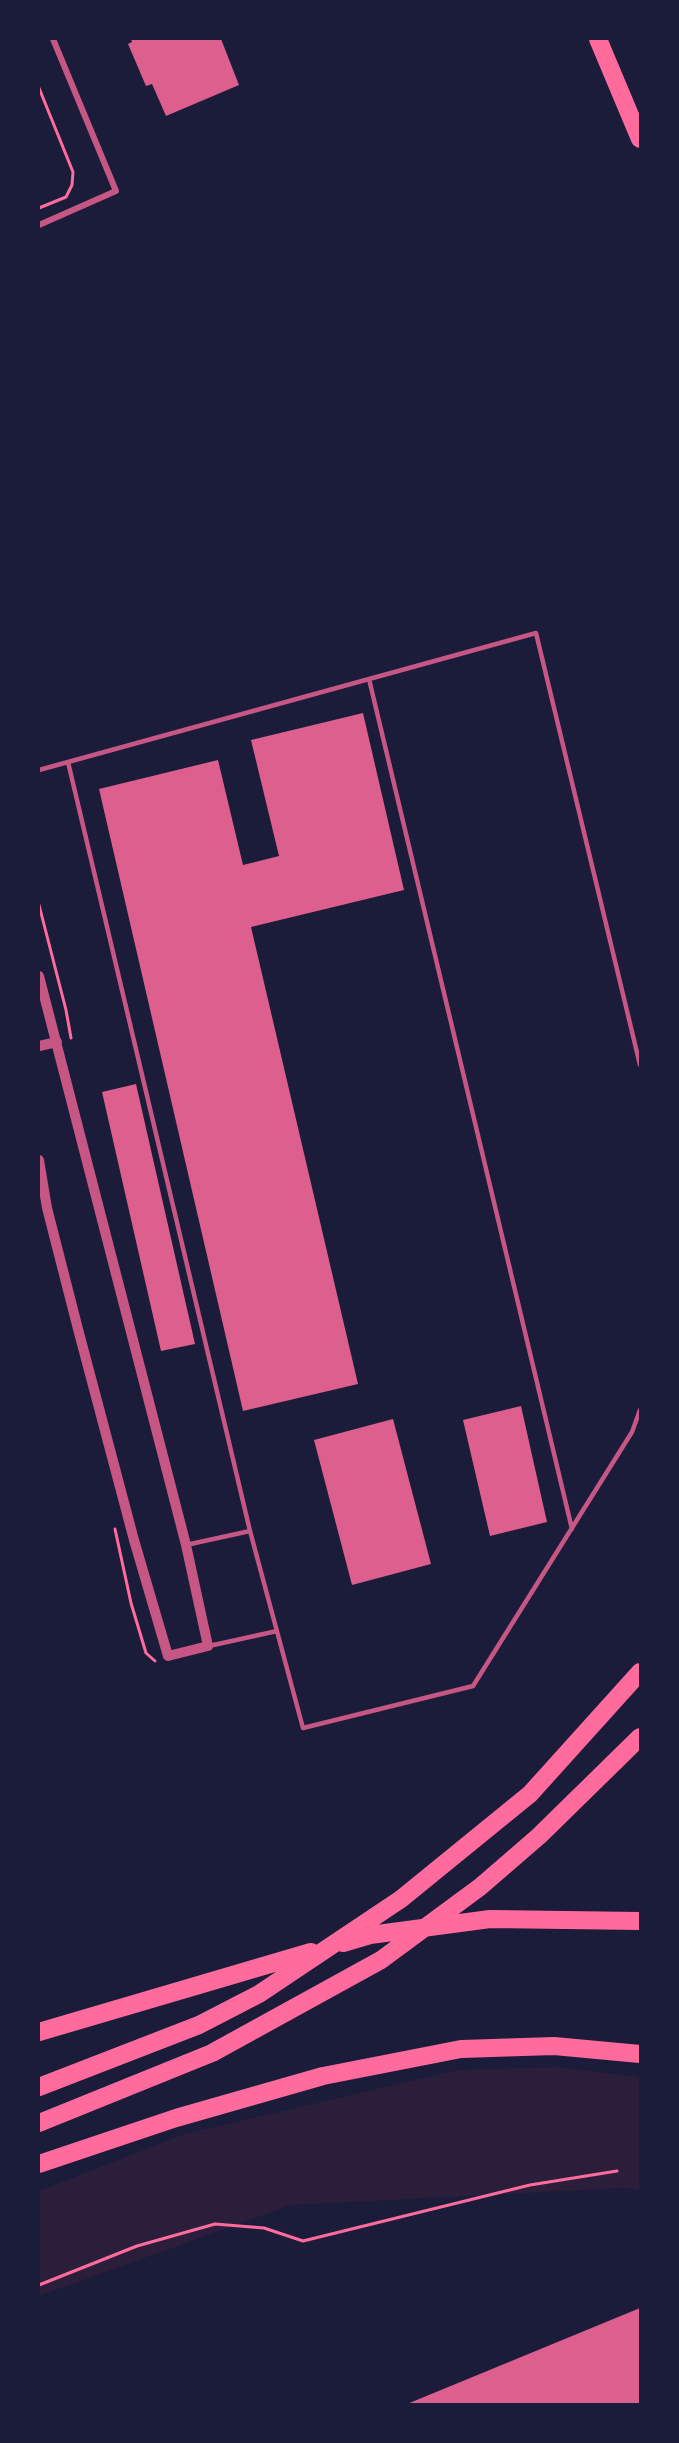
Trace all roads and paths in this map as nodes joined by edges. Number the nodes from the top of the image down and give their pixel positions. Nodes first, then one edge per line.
1 (53, 39) edge
2 (598, 39) edge
3 (39, 88) edge
4 (640, 139) edge
5 (39, 208) edge
6 (39, 225) edge
7 (369, 679) junction
8 (68, 762) junction
9 (39, 770) edge
10 (39, 905) edge
11 (39, 976) edge
12 (43, 1012) edge
13 (72, 1040) dead end
14 (57, 1042) junction
15 (39, 1046) edge
16 (640, 1065) edge
17 (39, 1160) edge
18 (39, 1184) edge
19 (47, 1208) junction
20 (640, 1410) edge
21 (113, 1521) dead end
22 (572, 1530) junction
23 (250, 1531) junction
24 (186, 1545) junction
25 (277, 1631) junction
26 (208, 1646) junction
27 (161, 1667) dead end
28 (640, 1672) edge
29 (640, 1737) edge
30 (640, 1921) edge
31 (39, 2032) edge
32 (640, 2054) edge
33 (39, 2087) edge
34 (39, 2123) edge
35 (39, 2164) edge
36 (617, 2171) dead end
37 (39, 2285) edge

1 - 6 street
2 - 4 highway
3 - 5 path
7 - 8 lane
7 - 16 lane
7 - 22 lane
8 - 9 lane
8 - 23 lane
10 - 13 path
11 - 12 street
12 - 14 street
14 - 15 street
14 - 24 street
17 - 19 street
18 - 19 street
19 - 26 street
20 - 22 lane
21 - 27 path
22 - 25 lane
23 - 24 lane
23 - 25 lane
24 - 26 street
25 - 26 lane
28 - 33 highway
29 - 34 highway
30 - 31 highway
32 - 35 highway
36 - 37 path

